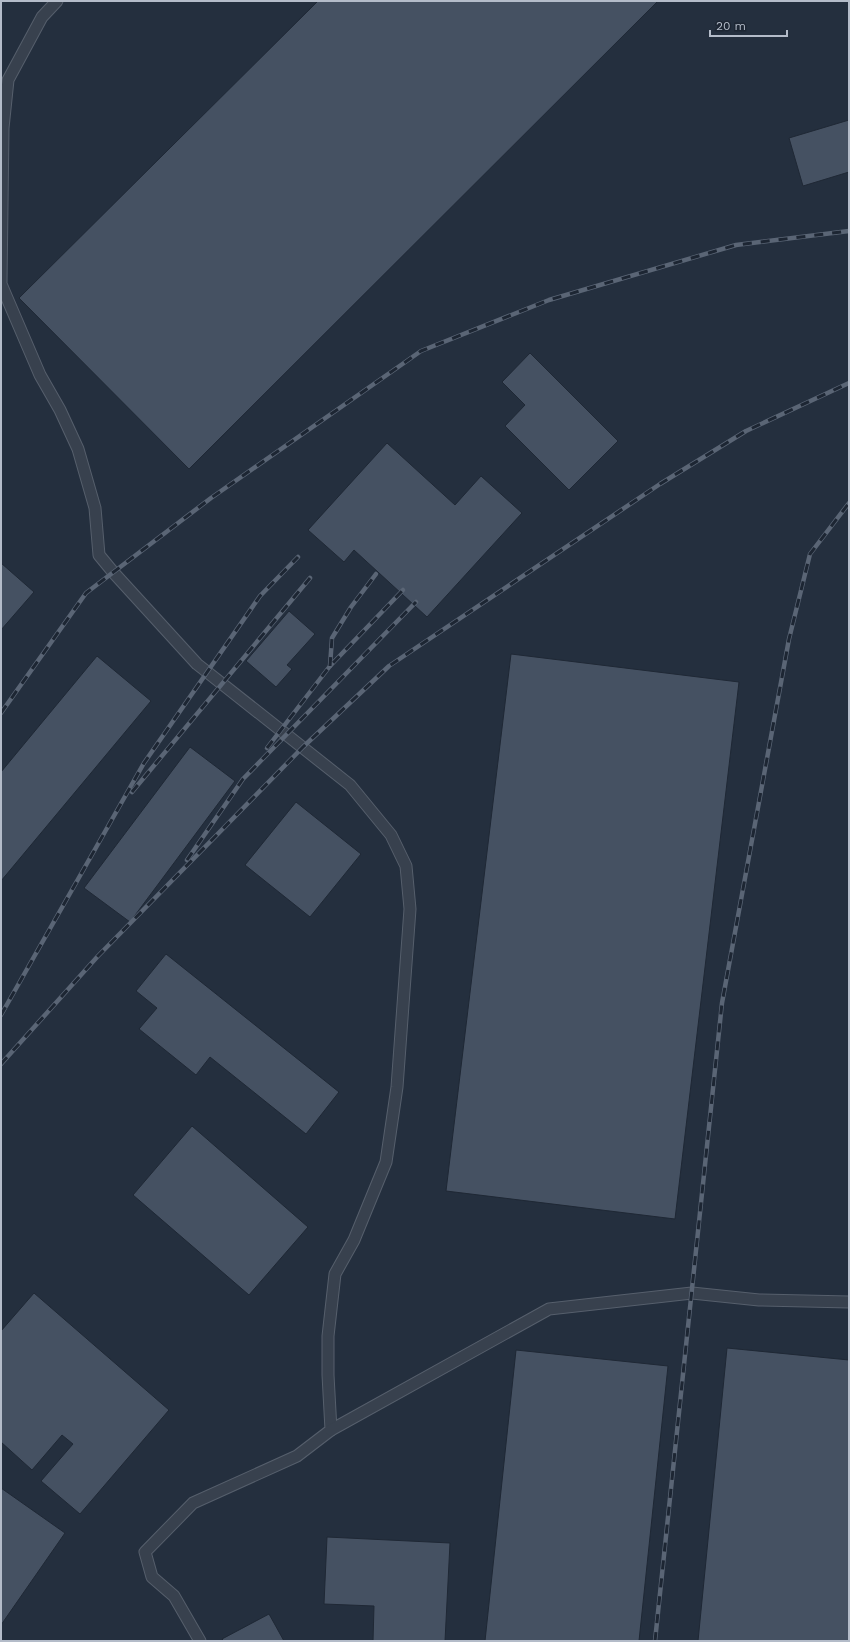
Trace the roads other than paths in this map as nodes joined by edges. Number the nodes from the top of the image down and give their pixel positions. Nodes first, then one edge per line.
1 (57, 1) edge
2 (849, 1302) edge
3 (331, 1430) junction
4 (200, 1641) edge

1 - 3 lane
2 - 3 lane
3 - 4 lane

